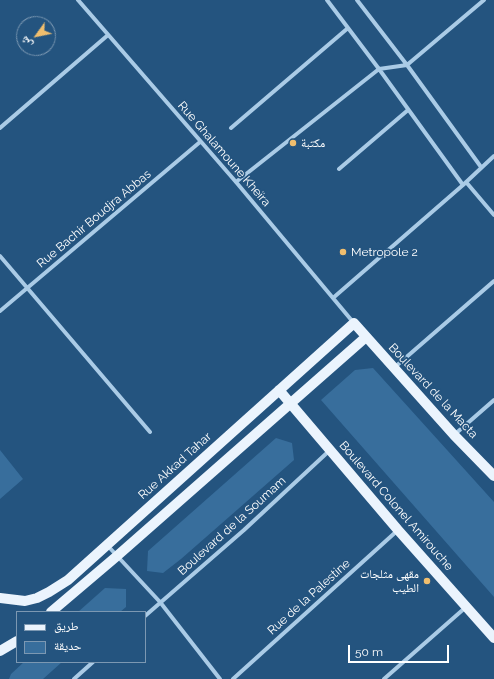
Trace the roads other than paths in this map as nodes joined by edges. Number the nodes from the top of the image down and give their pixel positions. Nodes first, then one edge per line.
1 (78, 0) edge
2 (327, 0) edge
3 (357, 0) edge
4 (484, 0) edge
5 (348, 28) junction
6 (108, 34) junction
7 (407, 65) junction
8 (380, 69) junction
9 (408, 110) junction
10 (0, 128) edge
11 (231, 128) dead end
12 (200, 142) junction
13 (494, 156) edge
14 (481, 167) junction
15 (339, 169) dead end
16 (236, 182) junction
17 (464, 183) junction
18 (494, 215) edge
19 (0, 256) edge
20 (494, 281) edge
21 (27, 288) junction
22 (333, 298) junction
23 (0, 312) edge
24 (354, 323) junction
25 (366, 337) junction
26 (394, 368) junction
27 (279, 390) junction
28 (494, 400) edge
29 (291, 403) junction
30 (150, 432) dead end
31 (454, 435) junction
32 (331, 450) junction
33 (494, 476) edge
34 (398, 530) junction
35 (107, 545) junction
36 (116, 556) junction
37 (0, 598) edge
38 (160, 602) junction
39 (466, 607) junction
40 (52, 611) edge
41 (146, 615) edge
42 (494, 638) edge
43 (16, 642) edge
44 (0, 651) edge
45 (92, 663) edge
46 (74, 679) edge
47 (220, 679) edge
48 (233, 679) edge
49 (384, 679) edge

1 - 6 street, Rue Ghalamoune Kheïra
2 - 5 street
3 - 7 street
4 - 7 street
5 - 8 street
5 - 11 street
6 - 10 street
6 - 12 street, Rue Ghalamoune Kheïra
7 - 8 street
7 - 14 street
8 - 9 street
8 - 16 street
9 - 15 street
9 - 17 street
12 - 16 street, Rue Ghalamoune Kheïra
12 - 21 street, Rue Bachir Boudjra Abbas
13 - 14 street
14 - 17 street
16 - 22 street, Rue Ghalamoune Kheïra
17 - 18 street
17 - 22 street
19 - 21 street
20 - 26 street
21 - 23 street, Rue Bachir Boudjra Abbas
21 - 30 street
22 - 24 street, Rue Ghalamoune Kheïra
24 - 25 main road, Boulevard de la Macta
24 - 27 main road, Rue Akkad Tahar
25 - 26 main road, Boulevard de la Macta
25 - 29 main road
26 - 31 main road, Boulevard de la Macta
27 - 29 main road, Boulevard Colonel Amirouche
27 - 35 main road, Rue Akkad Tahar
28 - 31 street
29 - 32 main road, Boulevard Colonel Amirouche
29 - 36 main road
31 - 33 main road, Boulevard de la Macta
32 - 34 main road, Boulevard Colonel Amirouche
32 - 38 street, Boulevard de la Soumam
34 - 39 main road, Boulevard Colonel Amirouche
34 - 48 street, Rue de la Palestine
35 - 36 street
35 - 37 main road, Rue Akkad Tahar
36 - 38 street
36 - 40 main road
38 - 41 street, Boulevard de la Soumam
38 - 47 street
39 - 42 main road, Boulevard Colonel Amirouche
39 - 49 street
43 - 44 main road
45 - 46 street

